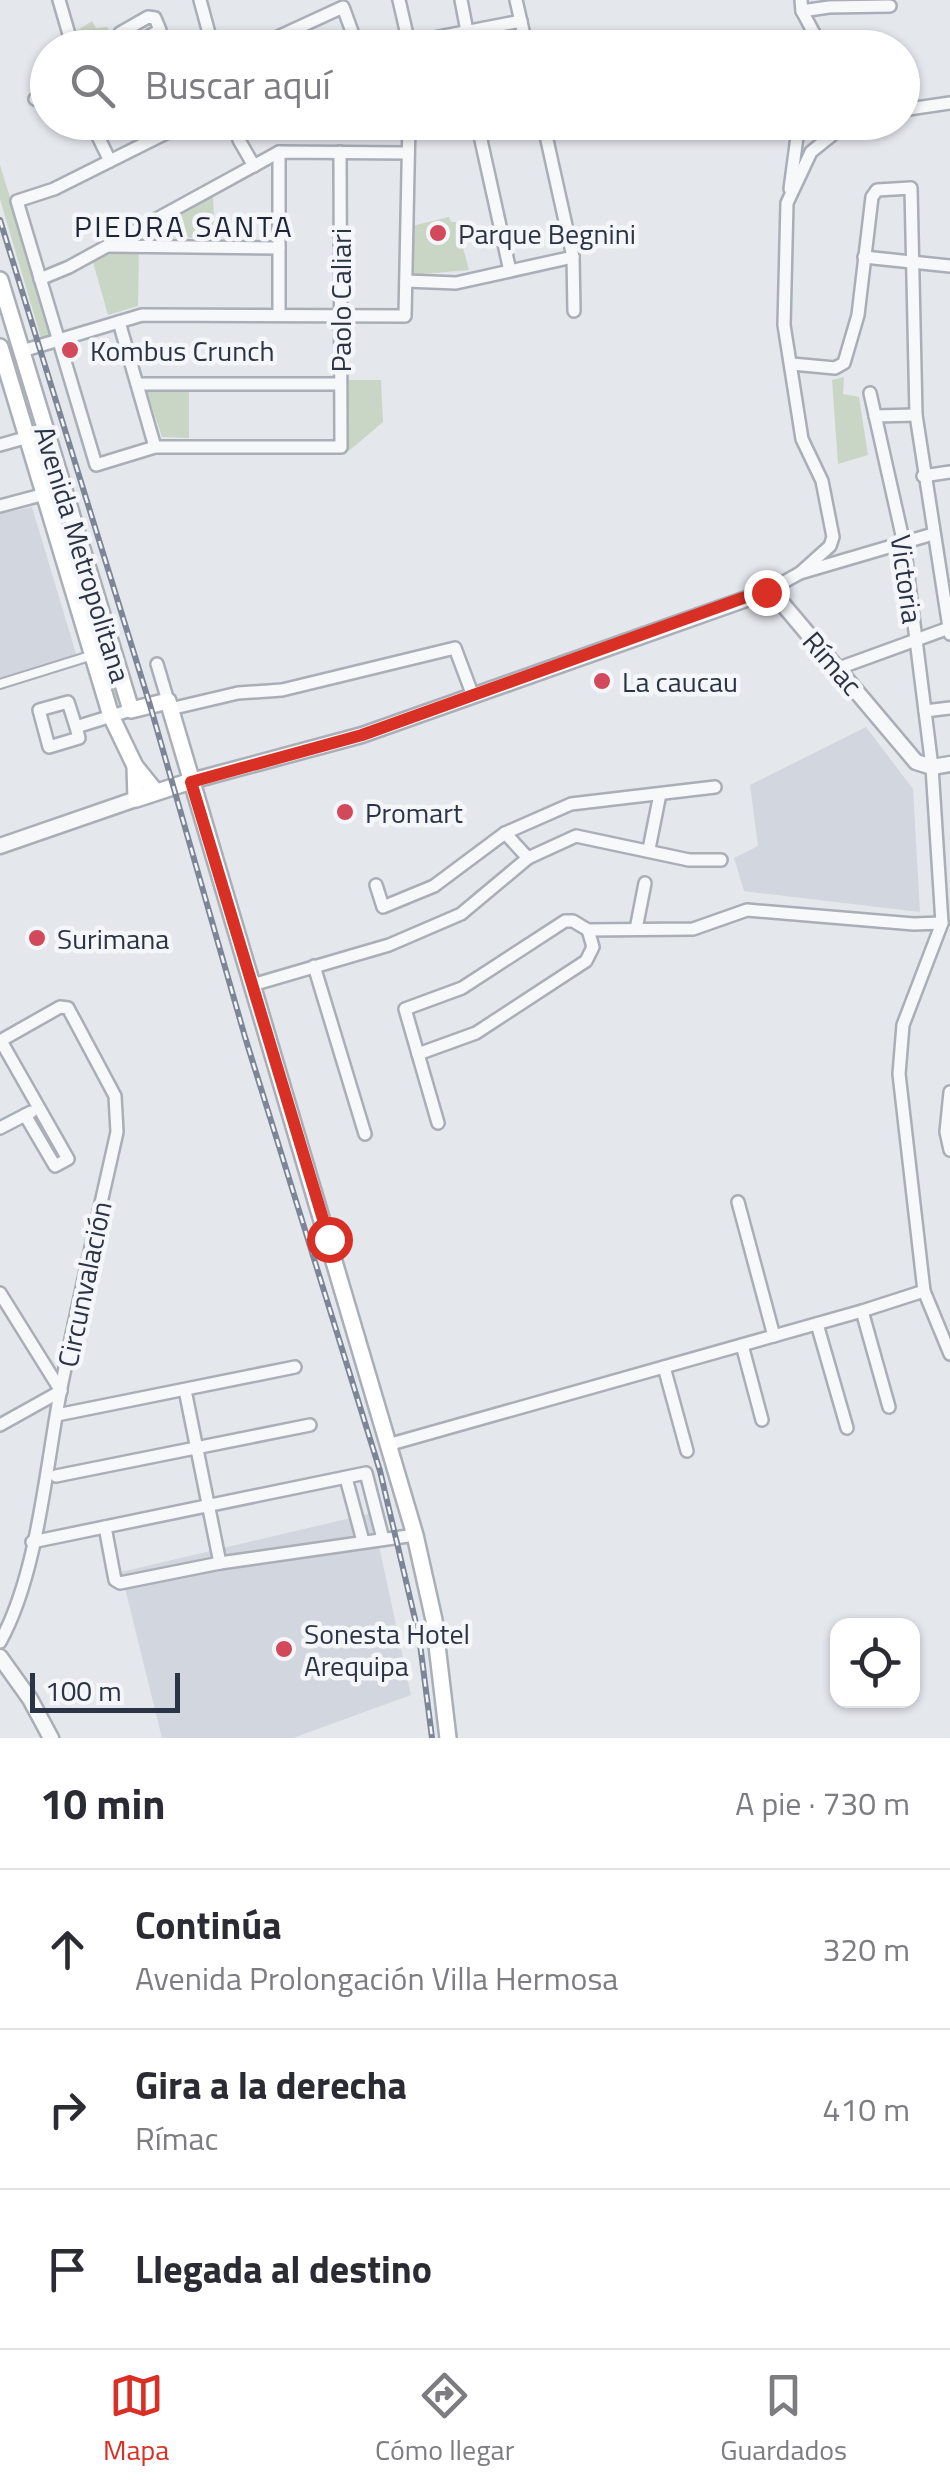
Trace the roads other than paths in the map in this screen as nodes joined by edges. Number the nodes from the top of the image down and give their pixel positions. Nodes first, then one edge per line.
1 (59, 0) edge
2 (200, 0) edge
3 (399, 0) edge
4 (461, 0) edge
5 (516, 0) edge
6 (801, 6) edge
7 (890, 6) dead end
8 (521, 21) junction
9 (68, 30) edge
10 (208, 30) edge
11 (292, 30) edge
12 (351, 30) edge
13 (406, 30) edge
14 (467, 30) edge
15 (472, 30) edge
16 (523, 30) edge
17 (813, 30) edge
18 (950, 103) edge
19 (920, 107) edge
20 (100, 140) edge
21 (152, 140) edge
22 (239, 140) edge
23 (408, 140) edge
24 (481, 140) edge
25 (547, 140) edge
26 (797, 140) edge
27 (825, 140) edge
28 (279, 152) junction
29 (340, 152) junction
30 (408, 153) junction
31 (110, 161) junction
32 (254, 166) junction
33 (789, 198) junction
34 (108, 246) junction
35 (279, 248) junction
36 (573, 256) junction
37 (864, 258) junction
38 (913, 263) junction
39 (950, 266) edge
40 (510, 271) junction
41 (40, 279) junction
42 (406, 282) junction
43 (1, 284) edge
44 (574, 311) dead end
45 (279, 315) junction
46 (340, 316) junction
47 (119, 322) junction
48 (58, 341) junction
49 (22, 351) junction
50 (2, 357) edge
51 (792, 364) junction
52 (137, 384) junction
53 (340, 384) junction
54 (870, 393) dead end
55 (916, 415) junction
56 (875, 416) junction
57 (46, 432) junction
58 (27, 435) junction
59 (0, 445) edge
60 (155, 447) junction
61 (950, 472) edge
62 (923, 476) junction
63 (45, 494) junction
64 (0, 506) edge
65 (932, 534) junction
66 (904, 544) junction
67 (800, 573) junction
68 (766, 592) junction
69 (950, 631) edge
70 (916, 639) junction
71 (93, 655) junction
72 (157, 664) dead end
73 (839, 668) junction
74 (0, 684) edge
75 (474, 696) junction
76 (169, 705) junction
77 (950, 708) edge
78 (131, 710) junction
79 (925, 711) junction
80 (111, 716) junction
81 (76, 726) dead end
82 (950, 764) edge
83 (135, 766) junction
84 (932, 766) junction
85 (191, 782) junction
86 (715, 788) dead end
87 (156, 792) junction
88 (660, 794) junction
89 (136, 799) junction
90 (505, 833) junction
91 (0, 846) edge
92 (649, 850) junction
93 (528, 858) junction
94 (721, 860) dead end
95 (645, 883) dead end
96 (376, 886) dead end
97 (942, 923) junction
98 (636, 929) junction
99 (588, 930) junction
100 (314, 966) junction
101 (252, 984) junction
102 (0, 1041) edge
103 (418, 1054) junction
104 (950, 1092) edge
105 (39, 1108) junction
106 (25, 1115) junction
107 (438, 1123) dead end
108 (0, 1128) edge
109 (366, 1134) dead end
110 (950, 1150) edge
111 (738, 1202) dead end
112 (924, 1290) junction
113 (0, 1293) edge
114 (862, 1312) junction
115 (817, 1324) junction
116 (774, 1336) junction
117 (742, 1345) junction
118 (950, 1354) edge
119 (664, 1367) junction
120 (295, 1368) dead end
121 (185, 1390) junction
122 (61, 1391) junction
123 (888, 1407) dead end
124 (57, 1415) junction
125 (762, 1420) dead end
126 (0, 1425) edge
127 (310, 1425) dead end
128 (847, 1428) dead end
129 (391, 1444) junction
130 (197, 1447) junction
131 (687, 1451) dead end
132 (56, 1476) dead end
133 (346, 1478) junction
134 (209, 1506) junction
135 (104, 1527) junction
136 (416, 1535) junction
137 (384, 1539) junction
138 (363, 1541) junction
139 (32, 1542) junction
140 (220, 1563) junction
141 (0, 1642) edge
142 (0, 1657) edge
143 (51, 1738) edge
144 (448, 1738) edge

1 - 9 street
2 - 10 street
3 - 13 street
4 - 14 street
5 - 8 street
6 - 7 street
6 - 17 street
8 - 15 street
8 - 16 street
11 - 12 street
18 - 19 street
20 - 31 street
21 - 31 street
22 - 32 street
23 - 30 street
24 - 40 street
25 - 36 street
26 - 33 street
27 - 33 street
28 - 29 street
28 - 32 street
28 - 35 street
29 - 30 street
29 - 46 street, Paolo Caliari
30 - 42 street
31 - 41 street
32 - 34 street
33 - 51 street
34 - 35 street
34 - 41 street
35 - 45 street
36 - 40 street
36 - 44 street
37 - 38 street
37 - 38 street
37 - 51 street
38 - 39 street
38 - 55 street
40 - 42 street
41 - 48 street
42 - 46 street
43 - 49 main road, Avenida Metropolitana
45 - 46 street
45 - 47 street
46 - 53 street, Paolo Caliari
47 - 48 street
47 - 52 street
48 - 49 street
48 - 60 street
49 - 57 main road, Avenida Metropolitana
50 - 58 main road, Avenida Metropolitana
51 - 67 street
52 - 53 street
52 - 60 street
53 - 60 street, Paolo Caliari
54 - 56 street, Victoria
55 - 56 street
55 - 62 street
56 - 66 street, Victoria
57 - 58 street
57 - 78 main road, Avenida Metropolitana
58 - 59 street
58 - 63 main road, Avenida Metropolitana
61 - 62 street
62 - 65 street
63 - 64 street
63 - 71 main road, Avenida Metropolitana
65 - 66 street
65 - 69 street
66 - 67 street
66 - 70 street, Victoria
67 - 68 street
68 - 73 street, Rímac
68 - 75 street
69 - 70 street
70 - 73 street
70 - 79 street, Victoria
71 - 74 street
71 - 80 main road, Avenida Metropolitana
72 - 76 street
73 - 84 street, Rímac
75 - 76 street
75 - 85 street
76 - 78 main road, Avenida Metropolitana
76 - 85 main road
77 - 79 street
78 - 80 street
79 - 84 street, Victoria
80 - 81 street
80 - 83 main road, Avenida Metropolitana
82 - 84 street
83 - 87 main road, Avenida Metropolitana
83 - 89 main road, Avenida Metropolitana
84 - 97 street, Victoria
85 - 87 main road
85 - 101 main road
86 - 88 street
87 - 89 main road
88 - 90 street
88 - 92 street
89 - 91 street
90 - 93 street
90 - 96 street
92 - 93 street
92 - 94 street
93 - 100 street
95 - 98 street
97 - 98 street
97 - 112 street
98 - 99 street
99 - 103 street
99 - 103 street
100 - 101 street
100 - 109 street
101 - 129 main road
102 - 105 street
102 - 122 street, Circunvalación
103 - 107 street
104 - 110 street
105 - 106 street
105 - 106 street
106 - 108 street
111 - 116 street
112 - 114 street
112 - 118 street
113 - 122 street
114 - 115 street
114 - 123 street
115 - 116 street
115 - 128 street
116 - 117 street
117 - 119 street
117 - 125 street
119 - 129 street
119 - 131 street
120 - 121 street
121 - 124 street
121 - 130 street
122 - 124 street, Circunvalación
122 - 126 street
124 - 139 street, Circunvalación
127 - 130 street
129 - 136 main road
130 - 132 street
130 - 134 street
133 - 134 street
133 - 137 street
133 - 138 street
134 - 135 street
134 - 140 street
135 - 139 street
135 - 140 street
136 - 137 street
136 - 144 main road
137 - 138 street
138 - 140 street
139 - 141 street, Circunvalación
142 - 143 street

